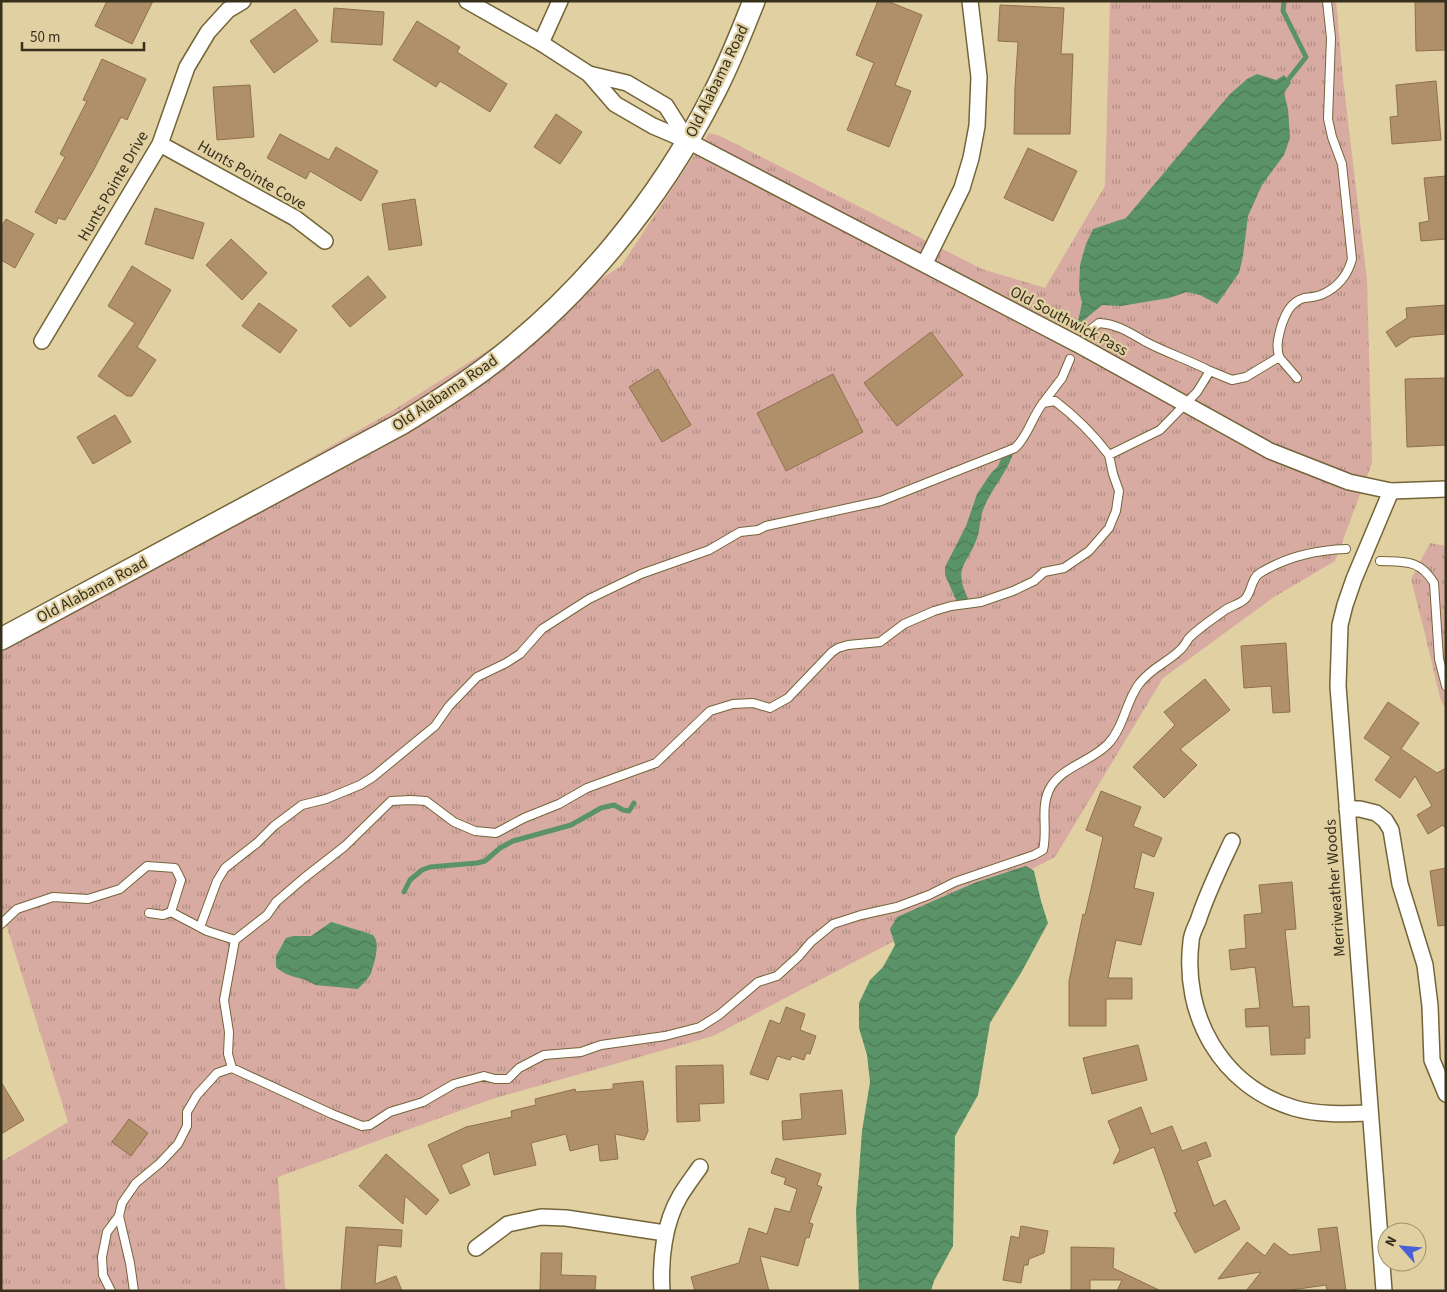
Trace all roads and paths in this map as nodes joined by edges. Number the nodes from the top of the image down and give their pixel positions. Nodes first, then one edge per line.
1 (243, 1) edge
2 (467, 1) edge
3 (560, 1) edge
4 (754, 1) edge
5 (970, 1) edge
6 (1327, 1) edge
7 (541, 43) junction
8 (589, 74) junction
9 (688, 141) junction
10 (160, 144) junction
11 (324, 241) dead end
12 (925, 264) junction
13 (1085, 334) dead end
14 (42, 341) dead end
15 (1279, 357) junction
16 (1070, 359) dead end
17 (1210, 371) junction
18 (1297, 378) dead end
19 (1043, 402) junction
20 (1184, 403) junction
21 (1110, 455) junction
22 (1446, 489) edge
23 (1391, 491) junction
24 (1346, 549) dead end
25 (1380, 561) dead end
26 (1, 639) edge
27 (1446, 686) edge
28 (1347, 809) junction
29 (1232, 841) dead end
30 (171, 912) junction
31 (149, 913) dead end
32 (1, 924) edge
33 (200, 927) junction
34 (234, 940) junction
35 (232, 1068) junction
36 (1446, 1094) edge
37 (1369, 1113) junction
38 (700, 1167) dead end
39 (119, 1216) junction
40 (665, 1233) junction
41 (476, 1248) dead end
42 (111, 1291) edge
43 (134, 1291) edge
44 (662, 1291) edge
45 (1384, 1291) edge

1 - 10 street, Hunts Pointe Drive
2 - 7 street
3 - 7 street
4 - 9 main road, Old Alabama Road
5 - 12 street
6 - 15 lane
7 - 8 street
8 - 9 street
8 - 9 street
9 - 12 street, Old Southwick Pass
9 - 26 main road, Old Alabama Road
10 - 11 street, Hunts Pointe Cove
10 - 14 street, Hunts Pointe Drive
12 - 20 street, Old Southwick Pass
13 - 17 lane
15 - 17 lane
15 - 18 lane
16 - 19 lane
17 - 20 lane
19 - 21 lane
19 - 33 lane
20 - 21 lane
20 - 23 street, Old Southwick Pass
21 - 34 lane
22 - 23 street, Old Southwick Pass
23 - 28 street, Merriweather Woods
24 - 35 lane
25 - 27 lane
28 - 36 street
28 - 37 street, Merriweather Woods
29 - 37 street
30 - 31 lane
30 - 32 lane
30 - 33 lane
33 - 34 lane
34 - 35 lane
35 - 39 lane
37 - 45 street, Merriweather Woods
38 - 40 street
39 - 42 lane
39 - 43 lane
40 - 41 street
40 - 44 street

